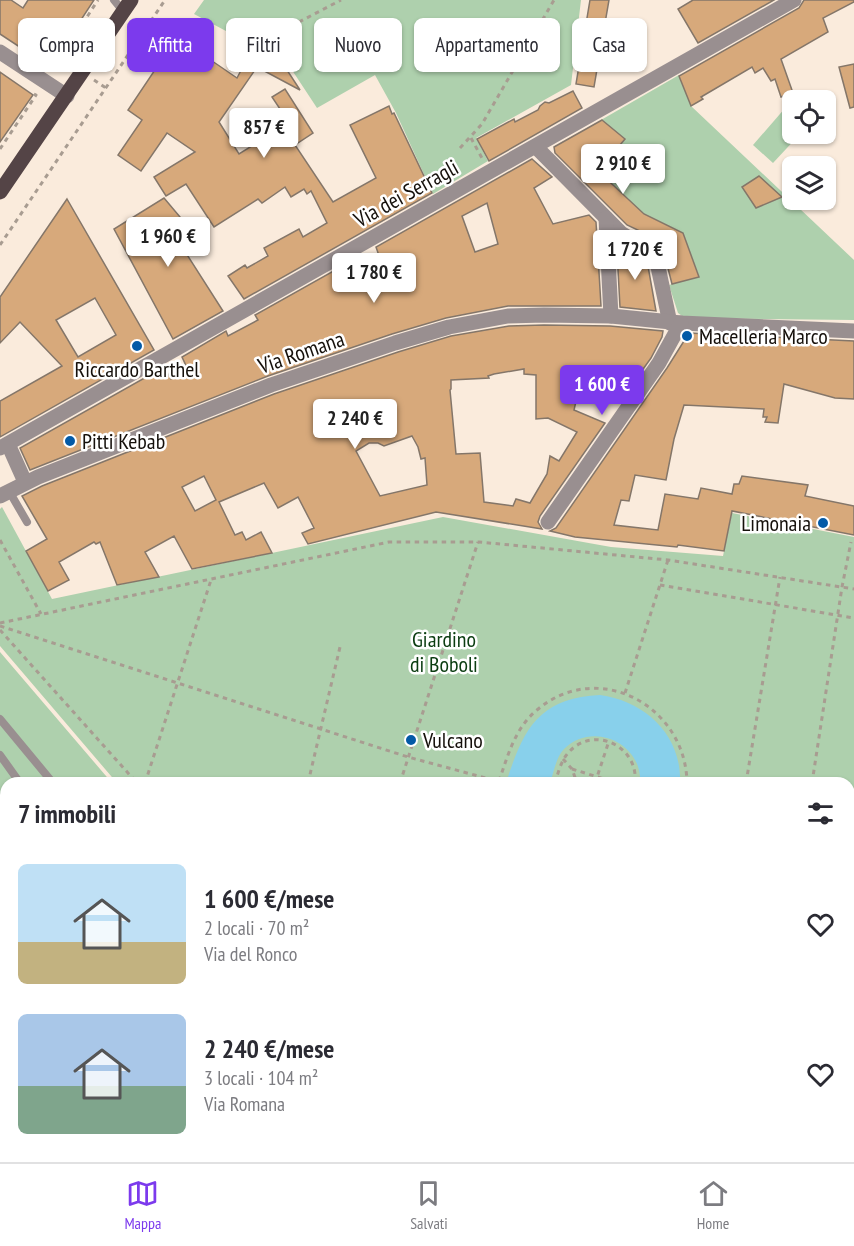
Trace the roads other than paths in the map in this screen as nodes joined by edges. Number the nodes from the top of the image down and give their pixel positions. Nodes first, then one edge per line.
1 (795, 0) edge
2 (123, 4) edge
3 (0, 52) edge
4 (67, 96) junction
5 (536, 147) junction
6 (0, 192) edge
7 (606, 218) junction
8 (610, 309) junction
9 (676, 323) junction
10 (854, 331) edge
11 (4, 446) edge
12 (25, 482) junction
13 (5, 494) edge
14 (27, 522) dead end
15 (548, 522) dead end
16 (0, 719) edge
17 (0, 756) edge
18 (16, 777) edge
19 (47, 777) edge

1 - 5 street, Via dei Serragli
2 - 4 main road
3 - 4 street
4 - 6 main road
5 - 7 street
5 - 11 street, Via dei Serragli
7 - 8 street
7 - 9 street
8 - 9 street, Via Romana
8 - 12 street, Via Romana
9 - 10 street, Via Romana
9 - 15 street
11 - 12 street
12 - 13 street, Via Romana
13 - 14 lane
16 - 19 lane
17 - 18 lane

